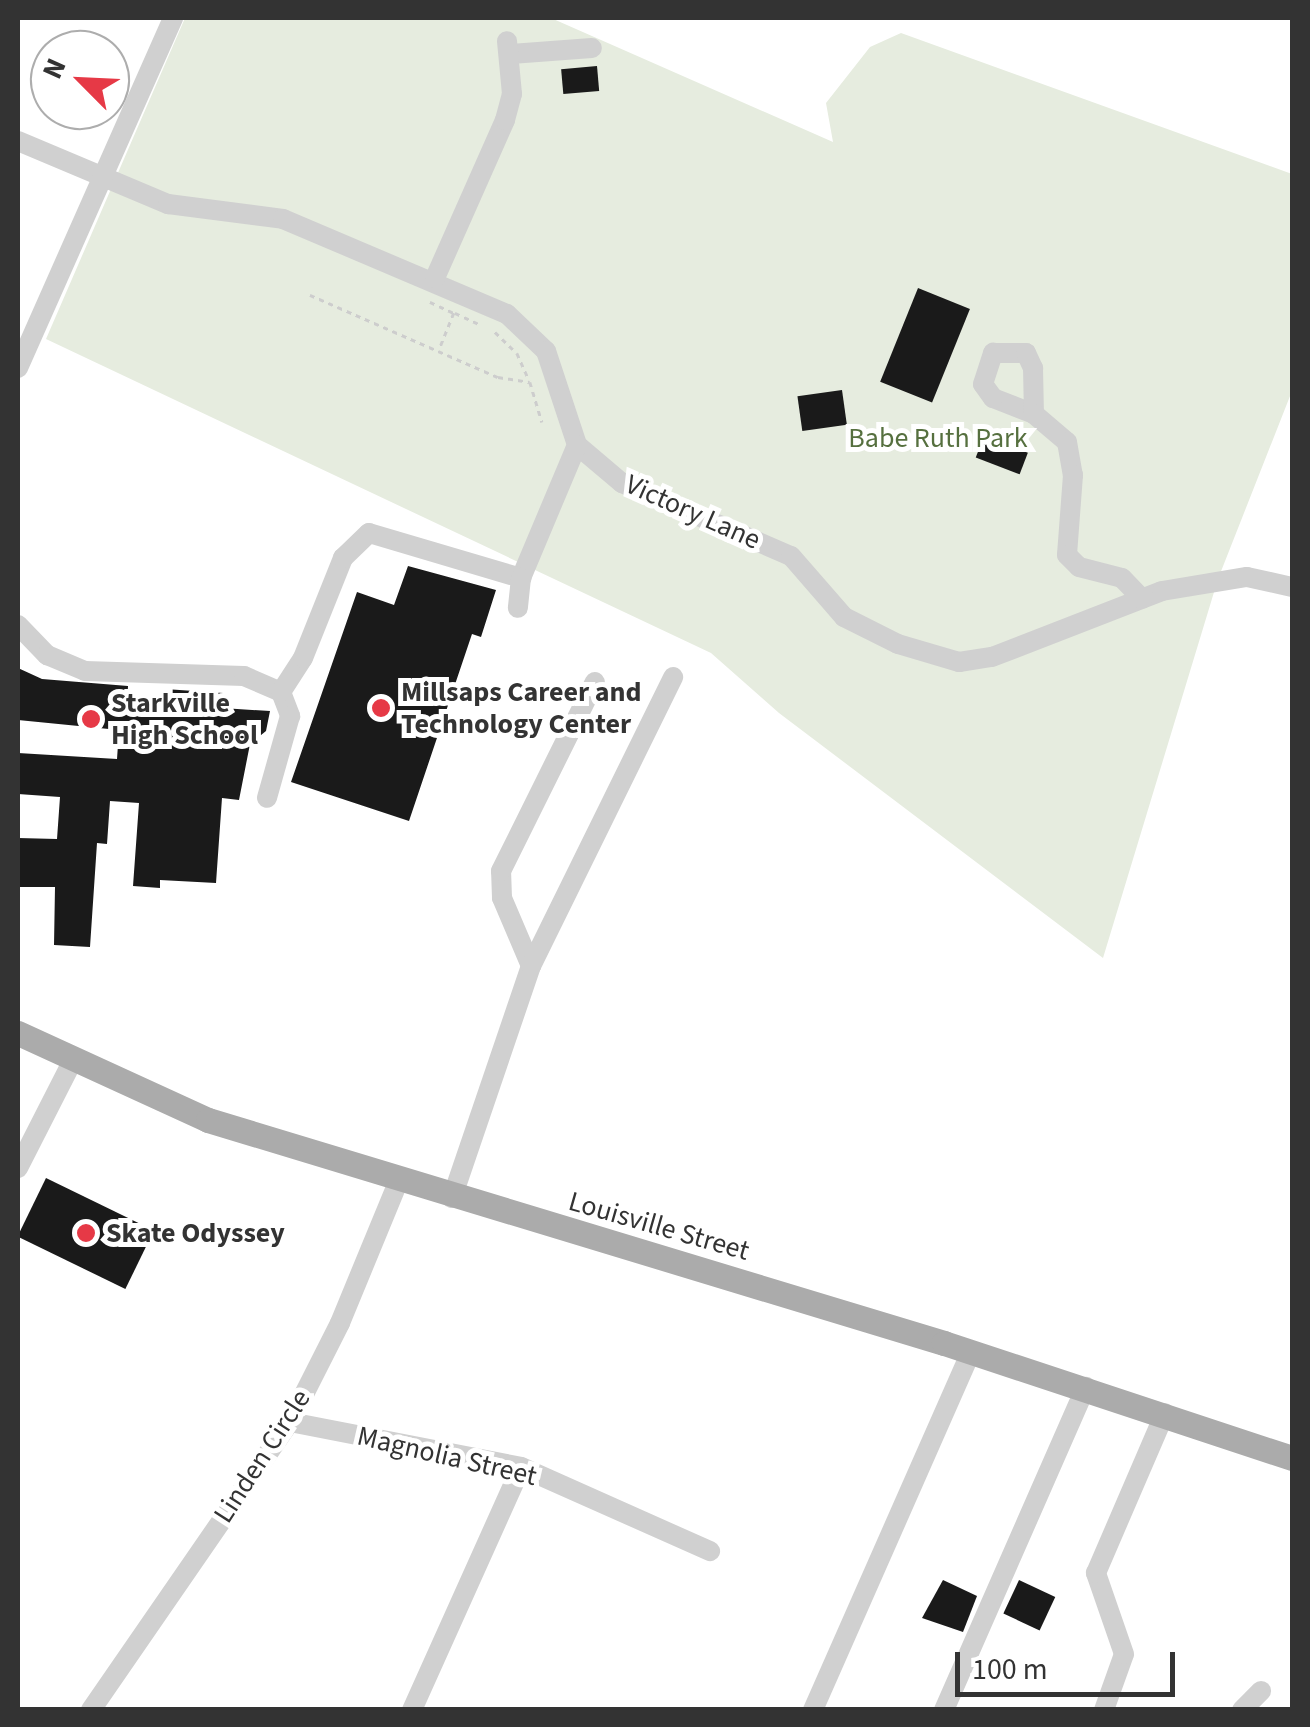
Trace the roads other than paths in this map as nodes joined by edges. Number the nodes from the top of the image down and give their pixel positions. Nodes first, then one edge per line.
1 (173, 18) edge
2 (592, 48) dead end
3 (18, 141) edge
4 (100, 178) junction
5 (435, 278) junction
6 (18, 368) edge
7 (1034, 414) dead end
8 (576, 446) junction
9 (521, 578) junction
10 (1292, 587) edge
11 (1142, 599) junction
12 (518, 608) dead end
13 (18, 624) edge
14 (673, 677) dead end
15 (595, 682) dead end
16 (281, 692) junction
17 (267, 798) dead end
18 (531, 966) junction
19 (18, 1032) edge
20 (72, 1062) junction
21 (18, 1168) edge
22 (398, 1182) junction
23 (452, 1198) junction
24 (971, 1351) junction
25 (1086, 1387) junction
26 (1165, 1413) junction
27 (290, 1422) junction
28 (1292, 1458) edge
29 (520, 1467) junction
30 (710, 1552) dead end
31 (1261, 1691) dead end
32 (91, 1710) edge
33 (412, 1710) edge
34 (813, 1710) edge
35 (944, 1710) edge
36 (1104, 1710) edge
37 (1242, 1710) edge

1 - 4 street
2 - 5 street
3 - 4 street
4 - 5 street
4 - 6 street
5 - 8 street
7 - 11 street
8 - 9 street
8 - 11 street, Victory Lane
9 - 12 street
9 - 16 street
10 - 11 street, Victory Lane
13 - 16 street
14 - 18 street
15 - 18 street
16 - 17 street
18 - 23 street
19 - 20 main road, Louisville Street
20 - 21 street
20 - 22 main road, Louisville Street
22 - 23 main road, Louisville Street
22 - 27 street, Linden Circle
23 - 24 main road, Louisville Street
24 - 25 main road, Louisville Street
24 - 34 street
25 - 26 main road, Louisville Street
25 - 35 street
26 - 28 main road, Louisville Street
26 - 36 street
27 - 29 street, Magnolia Street
27 - 32 street, Linden Circle
29 - 30 street, Magnolia Street
29 - 33 street
31 - 37 street

